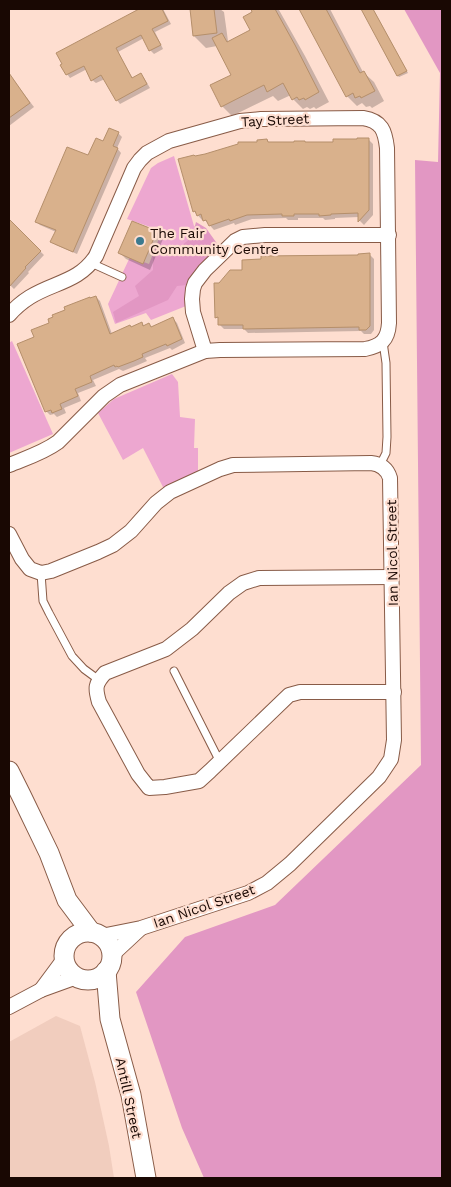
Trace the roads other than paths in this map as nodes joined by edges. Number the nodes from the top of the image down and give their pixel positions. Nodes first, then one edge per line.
1 (389, 236) junction
2 (92, 263) junction
3 (122, 277) dead end
4 (9, 315) edge
5 (383, 342) junction
6 (205, 351) junction
7 (9, 465) edge
8 (380, 465) junction
9 (9, 534) edge
10 (41, 573) junction
11 (392, 577) junction
12 (174, 670) dead end
13 (99, 680) junction
14 (394, 692) junction
15 (220, 762) junction
16 (9, 771) edge
17 (67, 900) junction
18 (140, 928) junction
19 (96, 934) junction
20 (66, 950) junction
21 (109, 963) junction
22 (80, 978) junction
23 (41, 990) junction
24 (9, 1007) edge
25 (110, 1019) junction
26 (146, 1178) edge

1 - 2 street, Tay Street
1 - 5 street, Tay Street
1 - 6 street
2 - 3 lane
2 - 4 street, Tay Street
5 - 6 street
5 - 8 lane, Tay Street
6 - 7 street
8 - 10 street
8 - 11 street, Ian Nicol Street
9 - 10 street
10 - 13 lane
11 - 13 street
11 - 14 street, Ian Nicol Street
12 - 15 lane
13 - 15 street
14 - 15 street
14 - 18 street, Ian Nicol Street
16 - 17 main road
17 - 19 main road
17 - 20 main road
18 - 19 street, Ian Nicol Street
18 - 21 street, Ian Nicol Street
19 - 20 main road
19 - 21 main road
20 - 22 main road
20 - 23 street
21 - 22 main road
21 - 25 main road, Antill Street
22 - 23 street
22 - 25 main road, Antill Street
23 - 24 street
25 - 26 main road, Antill Street

